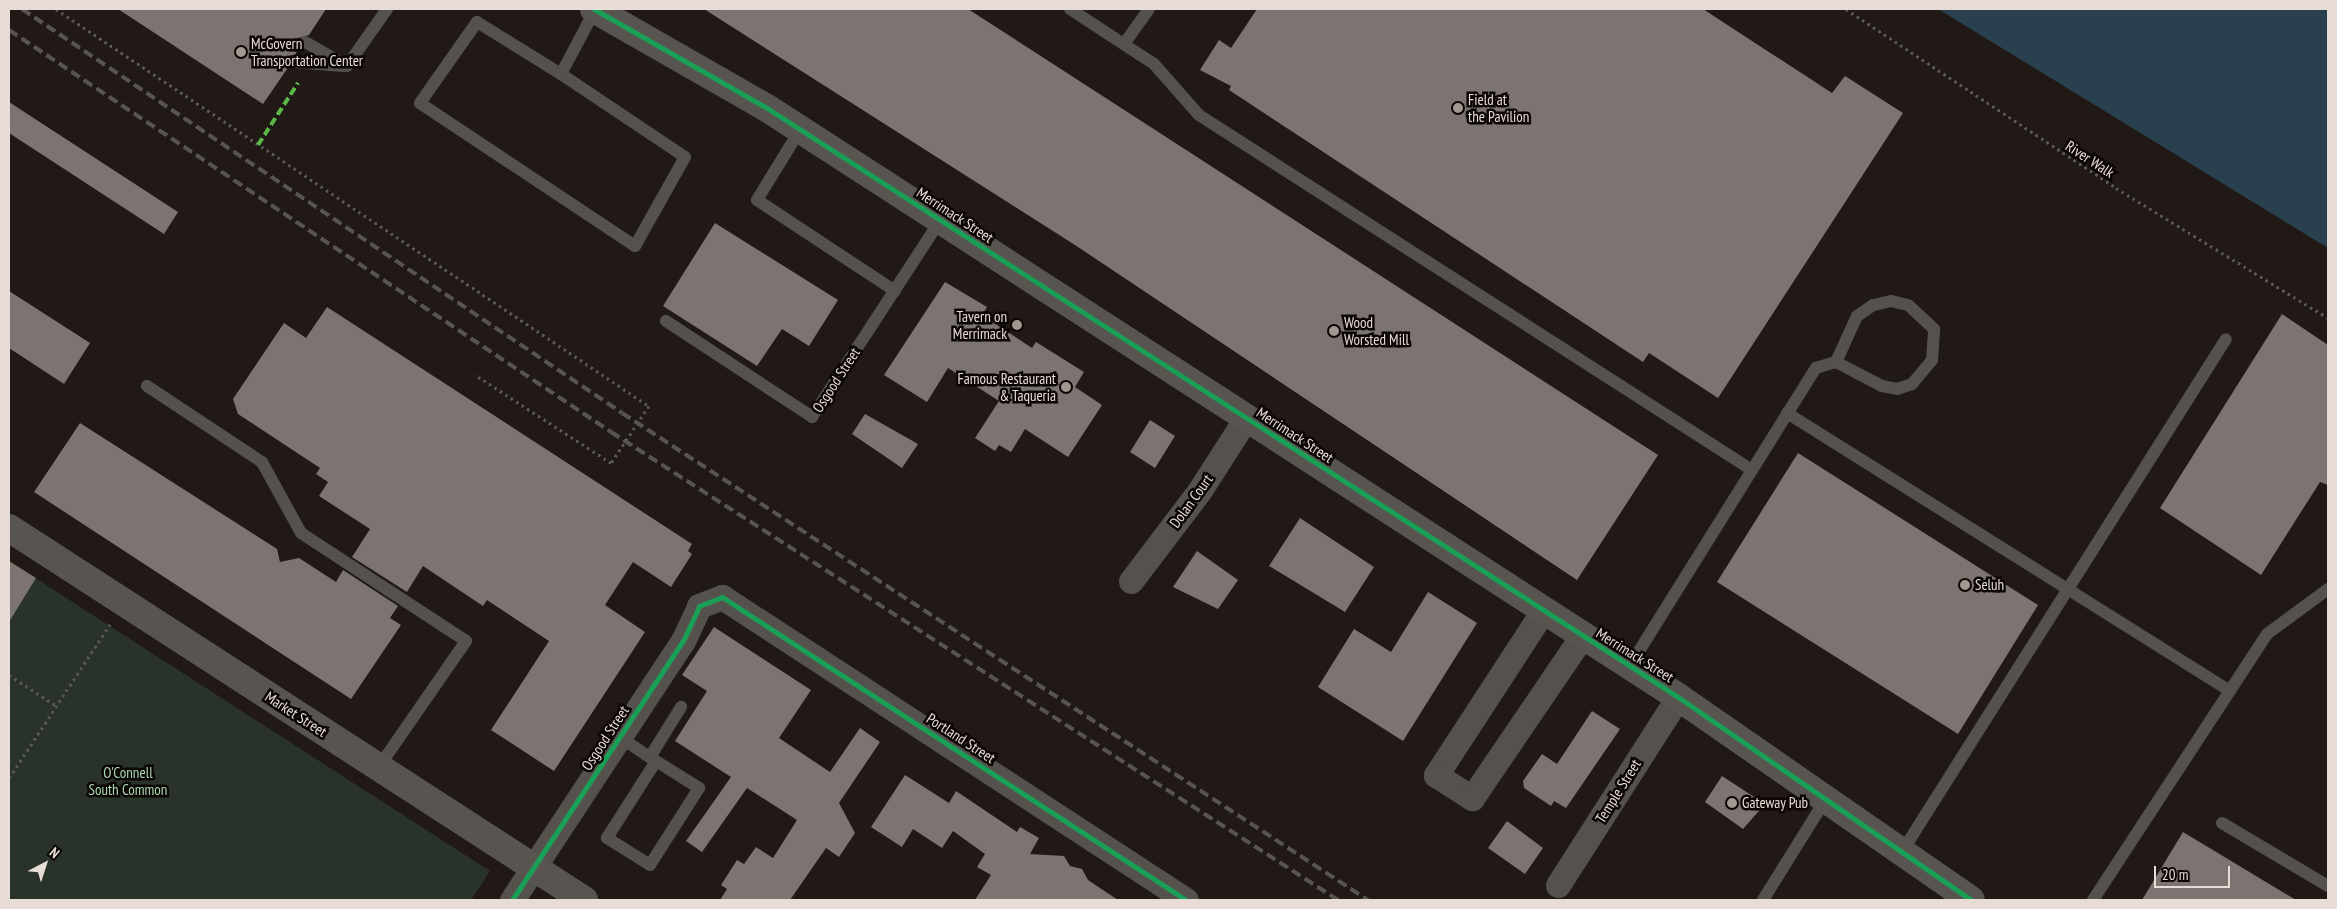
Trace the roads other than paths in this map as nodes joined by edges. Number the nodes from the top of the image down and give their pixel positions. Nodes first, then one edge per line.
1 (387, 9) edge
2 (595, 9) edge
3 (1070, 9) edge
4 (1149, 9) edge
5 (304, 42) dead end
6 (1124, 44) junction
7 (292, 62) dead end
8 (347, 66) junction
9 (561, 74) junction
10 (800, 130) junction
11 (940, 220) junction
12 (895, 291) junction
13 (666, 321) dead end
14 (2226, 339) dead end
15 (1836, 362) junction
16 (147, 386) dead end
17 (1787, 413) junction
18 (1246, 418) junction
19 (1752, 470) junction
20 (9, 528) edge
21 (1131, 581) dead end
22 (2328, 589) edge
23 (2069, 593) junction
24 (722, 597) joint
25 (1543, 611) junction
26 (1582, 636) junction
27 (1629, 667) junction
28 (2230, 691) junction
29 (1678, 697) junction
30 (681, 707) dead end
31 (620, 737) junction
32 (653, 759) junction
33 (378, 768) junction
34 (1824, 802) junction
35 (2222, 823) dead end
36 (1900, 855) junction
37 (534, 868) junction
38 (1558, 885) dead end
39 (2328, 886) edge
40 (512, 900) edge
41 (584, 900) edge
42 (1186, 900) edge
43 (1762, 900) edge
44 (1971, 900) edge
45 (2093, 900) edge

1 - 8 lane
2 - 9 lane
2 - 10 main road, Merrimack Street
3 - 6 lane
4 - 6 lane
5 - 8 lane
6 - 19 lane
7 - 8 lane
9 - 9 lane
10 - 11 main road, Merrimack Street
10 - 12 lane
11 - 12 lane, Osgood Street
11 - 18 main road, Merrimack Street
12 - 13 lane, Osgood Street
14 - 23 lane
15 - 15 lane
15 - 17 lane
16 - 33 lane
17 - 19 lane
17 - 23 lane
18 - 21 street, Dolan Court
18 - 25 main road, Merrimack Street
19 - 27 lane
20 - 33 main road, Market Street
22 - 28 lane
23 - 28 lane
23 - 36 lane
24 - 31 street, Osgood Street
24 - 42 street, Portland Street
25 - 26 main road, Merrimack Street
25 - 26 street
26 - 27 main road, Merrimack Street
27 - 29 main road, Merrimack Street
28 - 45 lane
29 - 34 main road, Merrimack Street
29 - 38 street, Temple Street
30 - 32 lane
31 - 32 lane
31 - 37 street, Osgood Street
32 - 32 lane
33 - 37 main road, Market Street
34 - 36 main road, Merrimack Street
34 - 43 lane
35 - 39 lane
36 - 44 main road, Merrimack Street
37 - 40 street, Osgood Street
37 - 41 main road, Market Street

